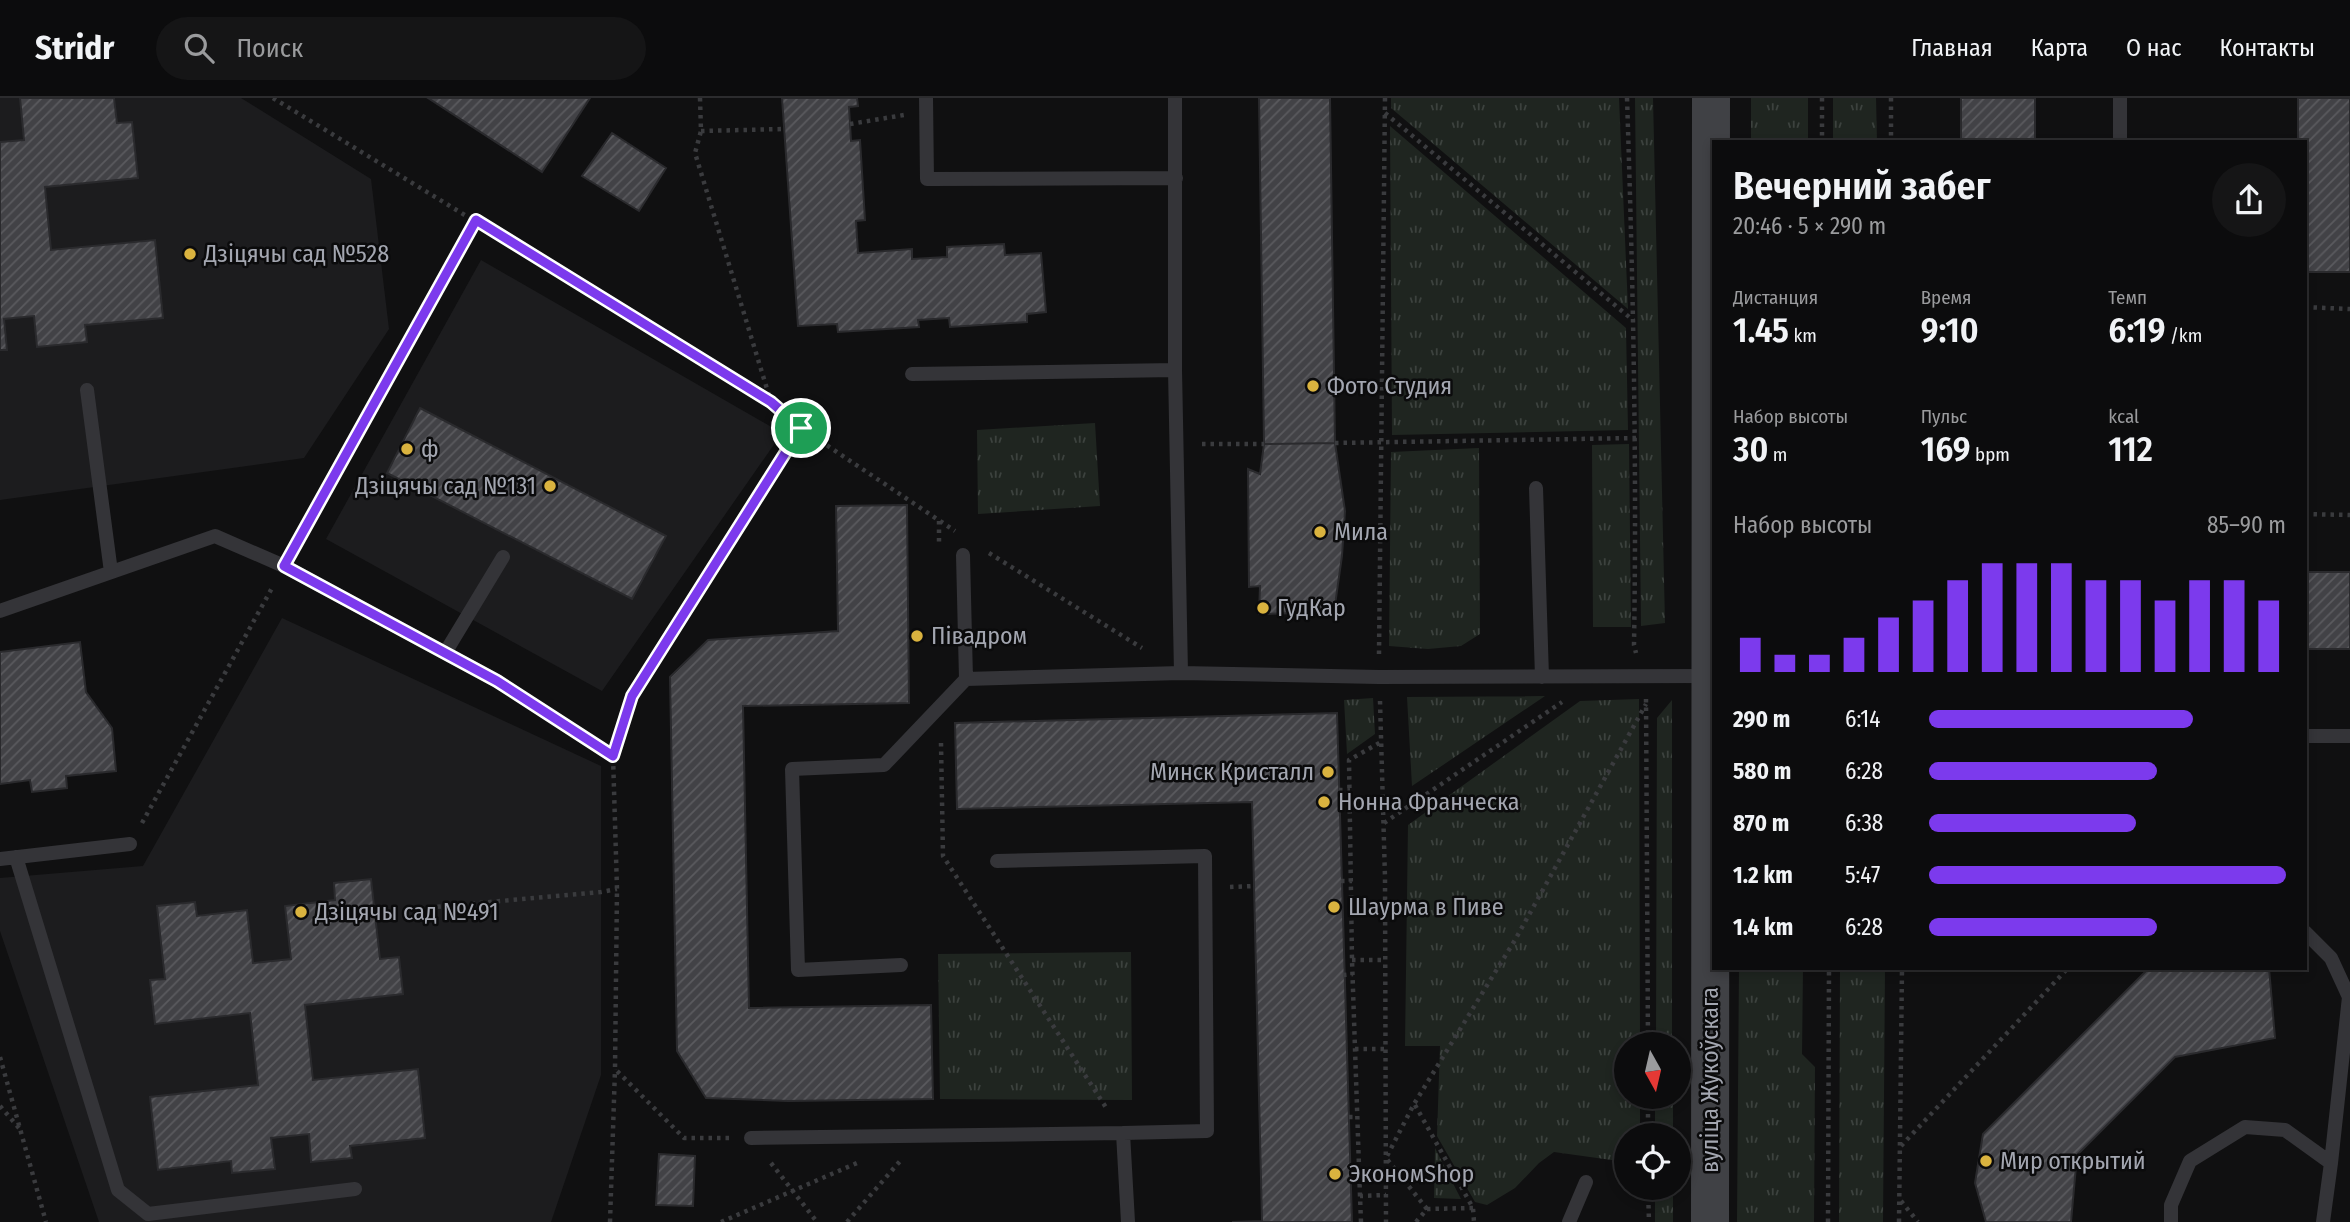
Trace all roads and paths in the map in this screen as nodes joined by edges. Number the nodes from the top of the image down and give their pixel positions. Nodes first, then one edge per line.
1 (273, 98) edge
2 (700, 98) edge
3 (1175, 98) edge
4 (1627, 98) edge
5 (1711, 98) edge
6 (1822, 98) edge
7 (1891, 98) edge
8 (2120, 98) edge
9 (926, 104) edge
10 (1385, 113) dead end
11 (850, 124) dead end
12 (784, 129) dead end
13 (701, 131) junction
14 (1822, 140) edge
15 (1891, 140) edge
16 (2120, 140) edge
17 (1176, 178) junction
18 (476, 220) junction
19 (2307, 307) edge
20 (2350, 309) edge
21 (1634, 321) junction
22 (1175, 370) junction
23 (912, 374) dead end
24 (87, 390) dead end
25 (771, 402) junction
26 (801, 428) junction
27 (1636, 438) junction
28 (1335, 443) dead end
29 (1264, 444) dead end
30 (1177, 445) junction
31 (1536, 488) dead end
32 (2307, 514) edge
33 (2350, 515) edge
34 (964, 537) dead end
35 (986, 551) dead end
36 (962, 555) dead end
37 (503, 557) dead end
38 (284, 566) junction
39 (111, 572) junction
40 (0, 611) edge
41 (445, 653) junction
42 (1181, 673) junction
43 (1642, 676) junction
44 (1710, 676) junction
45 (1542, 677) junction
46 (1598, 678) junction
47 (966, 679) junction
48 (497, 681) joint
49 (1647, 703) junction
50 (1712, 733) edge
51 (2307, 736) edge
52 (2350, 736) edge
53 (1381, 742) dead end
54 (613, 756) junction
55 (1350, 789) junction
56 (1339, 790) dead end
57 (1384, 824) dead end
58 (130, 844) joint
59 (16, 857) junction
60 (0, 859) edge
61 (997, 861) dead end
62 (1341, 881) dead end
63 (1352, 881) junction
64 (617, 889) junction
65 (412, 909) dead end
66 (2307, 934) edge
67 (1352, 960) junction
68 (1385, 960) dead end
69 (901, 965) dead end
70 (1829, 970) edge
71 (1902, 970) edge
72 (2066, 970) edge
73 (1353, 974) junction
74 (1343, 975) dead end
75 (1648, 1032) edge
76 (1355, 1049) junction
77 (1386, 1049) dead end
78 (0, 1057) edge
79 (615, 1069) junction
80 (1414, 1104) junction
81 (0, 1106) edge
82 (1349, 1117) dead end
83 (1357, 1117) junction
84 (20, 1129) junction
85 (1123, 1133) junction
86 (923, 1136) junction
87 (751, 1138) junction
88 (1901, 1147) junction
89 (863, 1161) dead end
90 (2331, 1163) junction
91 (1586, 1182) dead end
92 (355, 1189) dead end
93 (792, 1191) junction
94 (1386, 1195) dead end
95 (1360, 1196) junction
96 (1900, 1199) junction
97 (1648, 1200) edge
98 (1473, 1208) junction
99 (1427, 1209) junction
100 (46, 1222) edge
101 (610, 1222) edge
102 (721, 1222) edge
103 (817, 1222) edge
104 (847, 1222) edge
105 (1128, 1222) edge
106 (1361, 1222) edge
107 (1416, 1222) edge
108 (1474, 1222) edge
109 (1569, 1222) edge
110 (1648, 1222) edge
111 (1710, 1222) edge
112 (1828, 1222) edge
113 (1899, 1222) edge
114 (1918, 1222) edge
115 (2171, 1222) edge
116 (2323, 1222) edge

1 - 18 path
2 - 13 path
3 - 17 lane
4 - 21 path
5 - 44 main road, вуліца Жукоўскага
6 - 14 path
7 - 15 path
8 - 16 lane
9 - 11 path
9 - 17 lane
10 - 21 path
12 - 13 path
13 - 25 path
17 - 22 lane
18 - 25 path
18 - 38 path
19 - 20 path
21 - 27 path
22 - 23 lane
22 - 30 lane
24 - 39 lane
25 - 26 path
26 - 34 path
26 - 54 path
27 - 28 path
27 - 43 path
29 - 30 path
30 - 42 lane
31 - 45 lane
32 - 33 path
35 - 42 path
36 - 47 lane
37 - 41 lane
38 - 39 lane
38 - 41 lane
38 - 58 path
39 - 40 lane
41 - 48 lane
42 - 45 lane
42 - 47 lane
43 - 44 lane
43 - 46 lane
43 - 49 path
44 - 50 main road, вуліца Жукоўскага
45 - 46 lane
46 - 57 path
47 - 69 lane
48 - 54 path
49 - 75 path
49 - 80 path
50 - 111 main road, вуліца Жукоўскага
51 - 52 lane
53 - 55 path
54 - 64 path
55 - 56 path
55 - 63 path
58 - 59 lane
59 - 60 lane
59 - 92 lane
61 - 85 lane
62 - 63 path
63 - 67 path
64 - 65 path
64 - 79 path
66 - 90 lane
67 - 68 path
67 - 73 path
70 - 112 path
71 - 88 path
72 - 88 path
73 - 74 path
73 - 76 path
76 - 77 path
76 - 83 path
78 - 84 path
79 - 87 path
79 - 101 path
80 - 98 path
80 - 99 path
81 - 84 path
82 - 83 path
83 - 95 path
84 - 100 path
85 - 86 lane
85 - 105 lane
86 - 87 lane
86 - 104 path
87 - 93 path
88 - 96 path
89 - 93 path
90 - 115 lane
90 - 116 lane
91 - 109 lane
93 - 102 path
93 - 103 path
94 - 95 path
95 - 106 path
96 - 113 path
96 - 114 path
97 - 110 path
98 - 99 path
98 - 108 path
99 - 107 path

